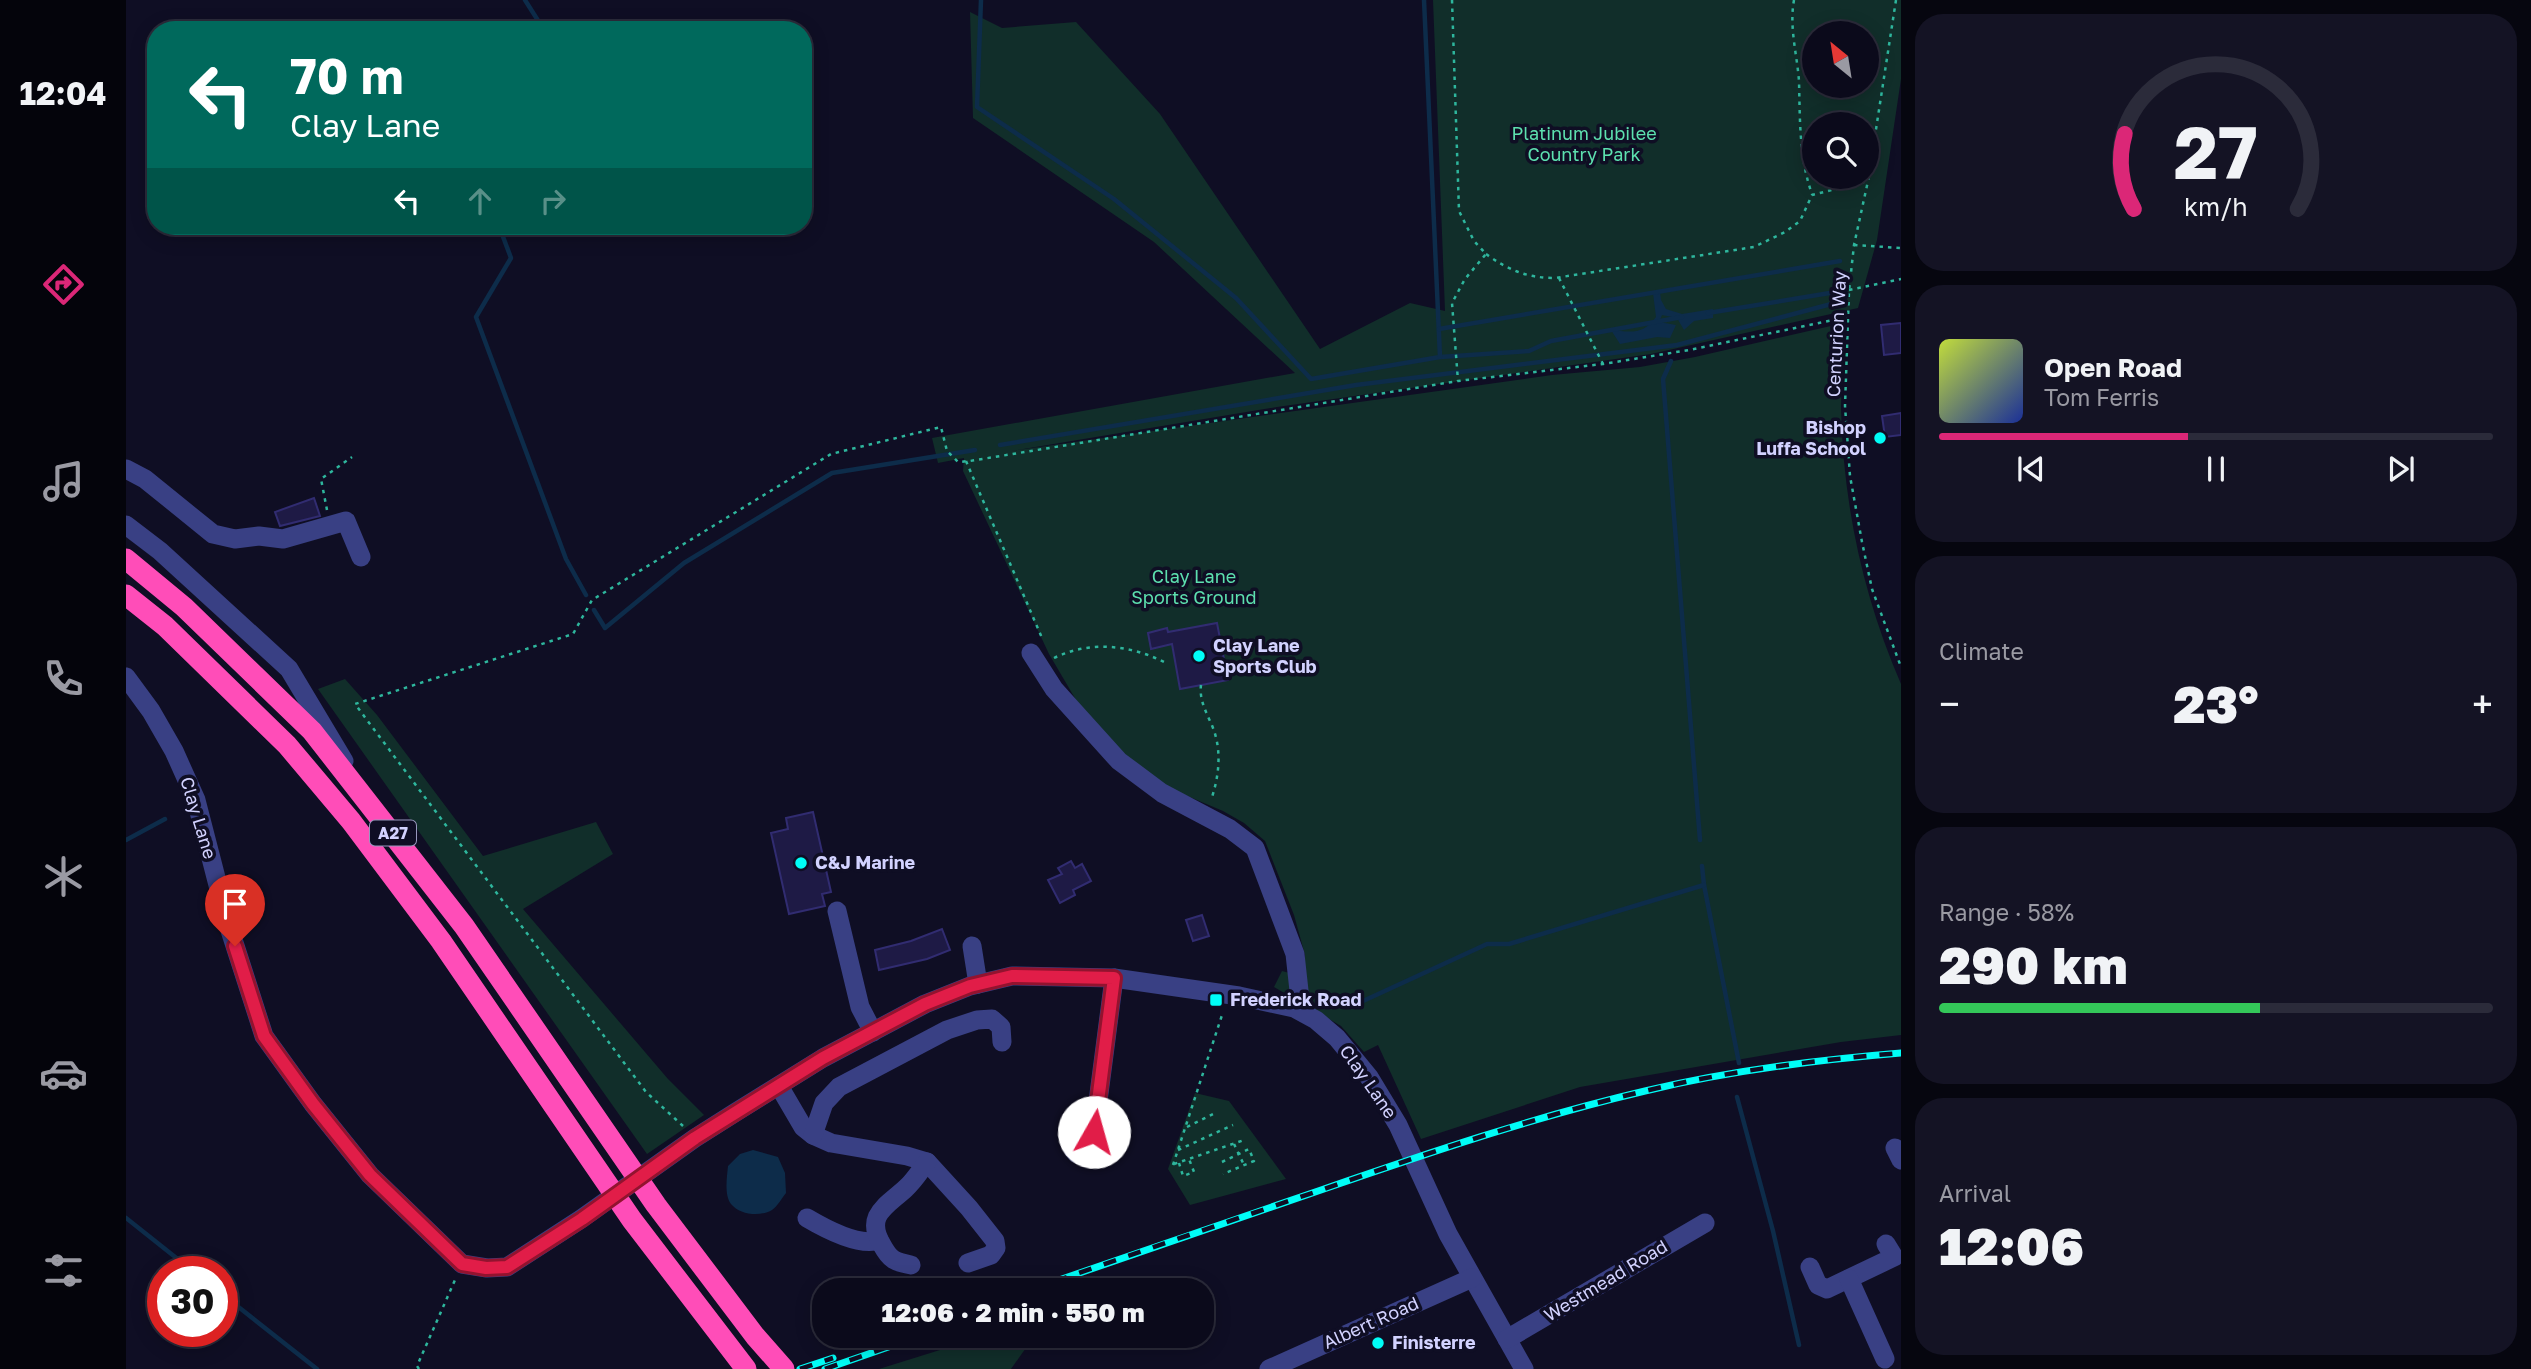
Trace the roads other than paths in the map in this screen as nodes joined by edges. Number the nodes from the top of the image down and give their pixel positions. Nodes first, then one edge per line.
1 (126, 469) edge
2 (126, 525) edge
3 (361, 557) dead end
4 (126, 559) edge
5 (126, 594) edge
6 (1041, 649) road end
7 (126, 677) edge
8 (360, 790) junction
9 (837, 911) dead end
10 (972, 946) dead end
11 (1114, 978) junction
12 (978, 984) junction
13 (1301, 1009) junction
14 (873, 1032) junction
15 (1002, 1042) dead end
16 (779, 1086) junction
17 (1094, 1132) dead end
18 (813, 1135) junction
19 (927, 1162) junction
20 (807, 1218) dead end
21 (1705, 1223) dead end
22 (878, 1240) junction
23 (1886, 1244) dead end
24 (968, 1263) dead end
25 (911, 1265) dead end
26 (1810, 1268) dead end
27 (1472, 1278) junction
28 (1849, 1279) junction
29 (1507, 1339) junction
30 (1888, 1360) edge
31 (740, 1363) edge
32 (784, 1369) edge
33 (1269, 1369) edge
34 (1524, 1369) edge

1 - 3 street
2 - 8 street
4 - 8 highway, A27
5 - 31 highway, A27
6 - 13 street
7 - 16 street, Clay Lane
8 - 32 highway, A27
9 - 14 street
10 - 12 street
11 - 12 street, Clay Lane
11 - 13 street, Clay Lane
11 - 17 street
12 - 14 street, Clay Lane
13 - 27 street, Clay Lane
14 - 16 street, Clay Lane
15 - 18 street
16 - 18 street
18 - 19 street
19 - 22 street
19 - 24 street
20 - 22 street
21 - 29 street, Westmead Road
22 - 25 street
23 - 28 street
26 - 28 street
27 - 29 street, Clay Lane
27 - 33 street, Albert Road
28 - 30 street
29 - 34 street, Clay Lane

